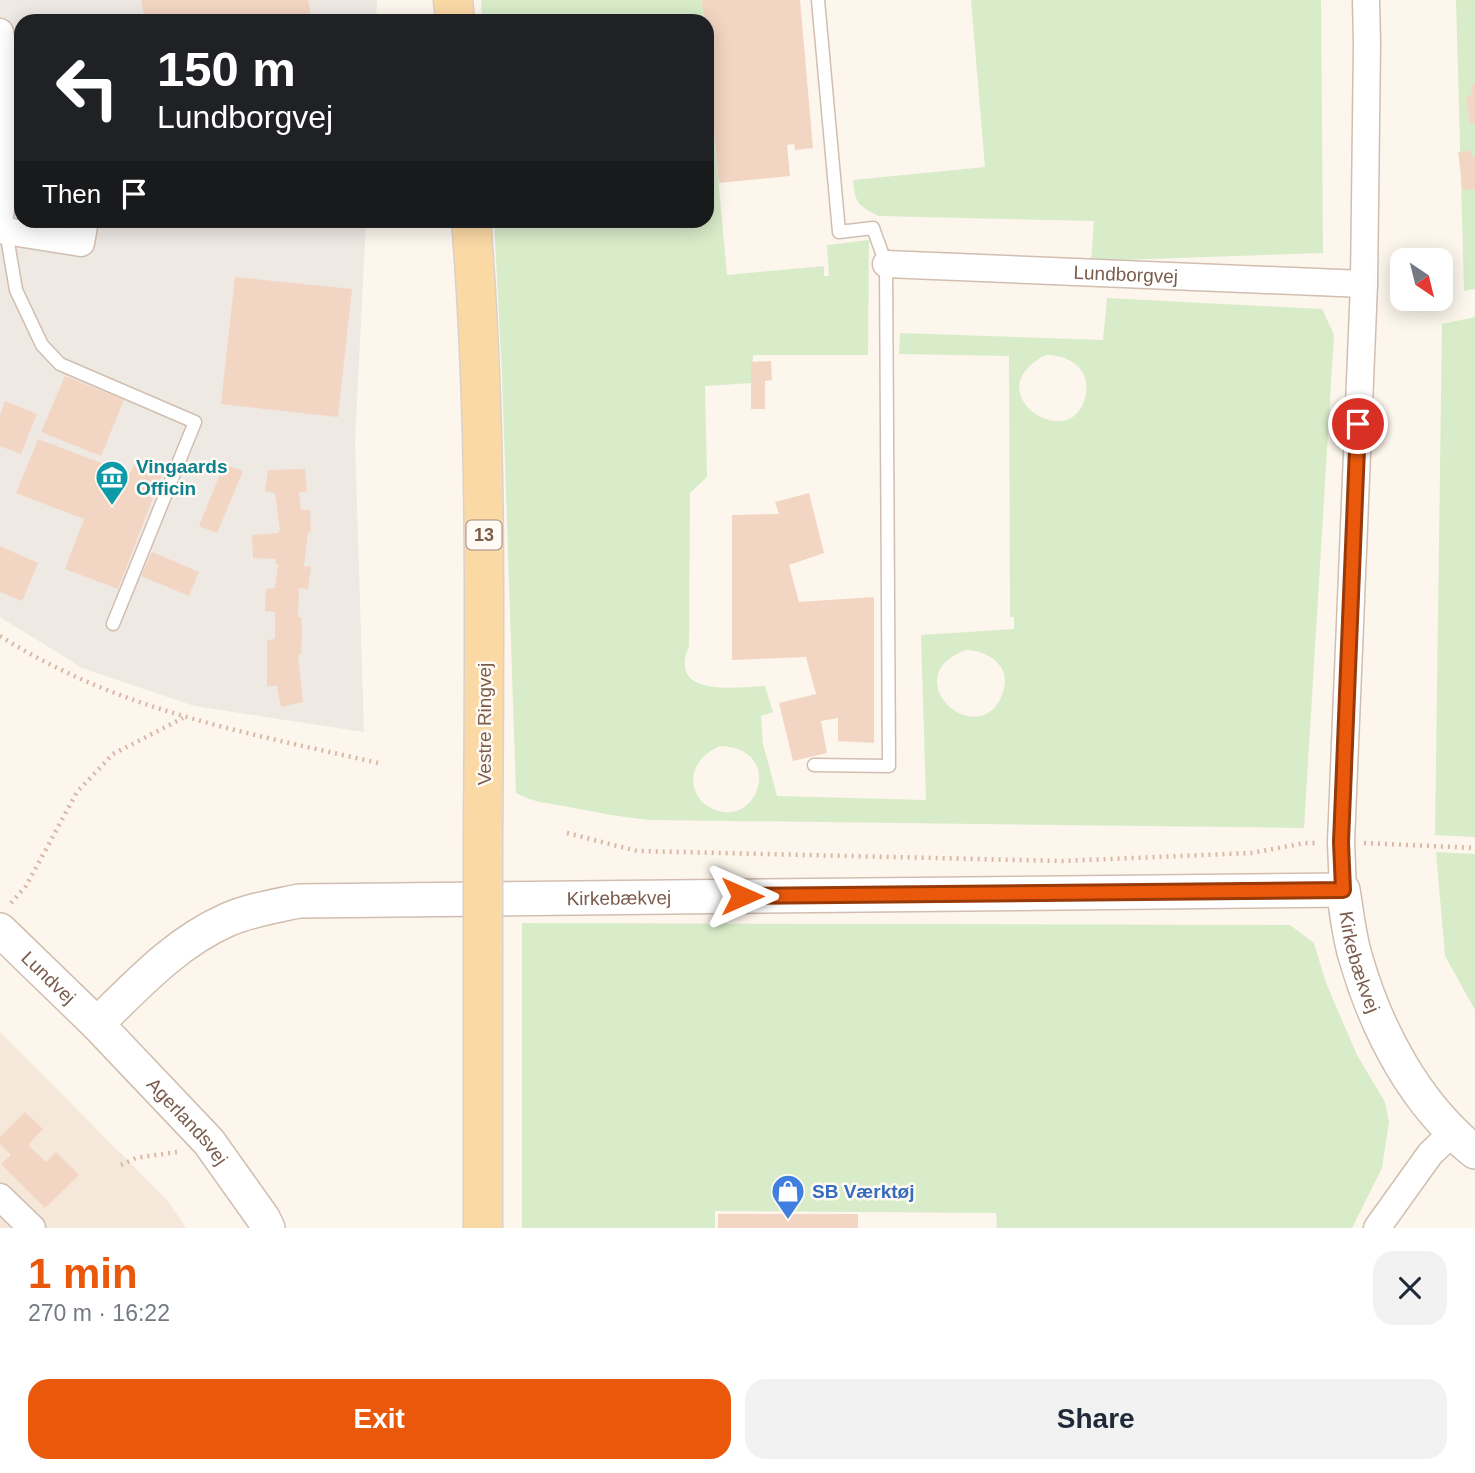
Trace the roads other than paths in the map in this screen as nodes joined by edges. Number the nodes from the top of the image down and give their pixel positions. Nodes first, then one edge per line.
1 (818, 0) edge
2 (1366, 0) edge
3 (0, 32) edge
4 (14, 127) edge
5 (14, 157) edge
6 (2, 225) edge
7 (15, 228) edge
8 (84, 228) edge
9 (472, 228) edge
10 (887, 264) junction
11 (1364, 284) junction
12 (113, 624) dead end
13 (814, 765) dead end
14 (1343, 890) junction
15 (4, 918) edge
16 (97, 1024) junction
17 (1463, 1142) edge
18 (0, 1197) edge
19 (32, 1228) edge
20 (268, 1228) edge
21 (483, 1228) edge
22 (1377, 1228) edge

1 - 10 lane
2 - 11 street
3 - 4 street
5 - 6 street
6 - 12 lane
7 - 8 street
9 - 21 main road, Vestre Ringvej / 13, bridge
10 - 11 street, Lundborgvej
10 - 13 lane
11 - 14 street
14 - 16 street, Kirkebækvej
14 - 17 street, Kirkebækvej
15 - 16 street, Lundvej
16 - 20 street, Agerlandsvej
17 - 22 street
18 - 19 street

